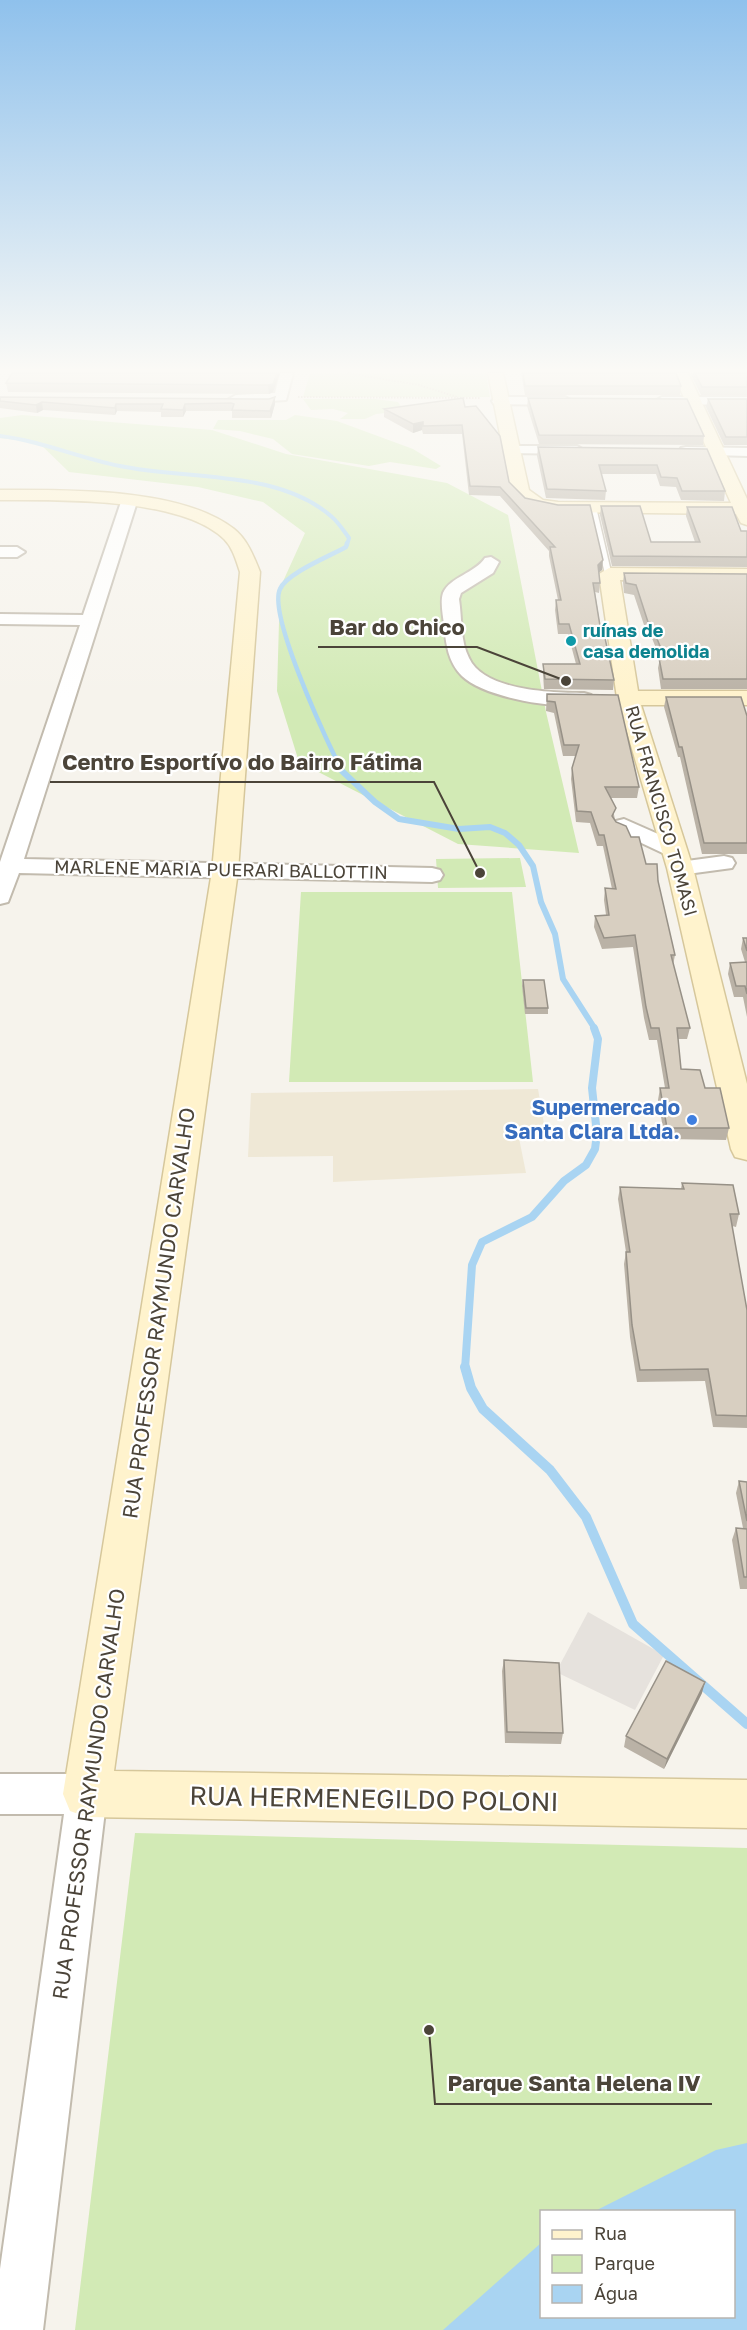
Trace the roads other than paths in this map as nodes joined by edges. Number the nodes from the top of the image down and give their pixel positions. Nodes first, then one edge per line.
1 (518, 482) edge
2 (732, 482) edge
3 (0, 495) edge
4 (129, 502) junction
5 (592, 507) junction
6 (746, 512) edge
7 (492, 562) dead end
8 (609, 573) junction
9 (747, 575) edge
10 (0, 620) edge
11 (90, 620) junction
12 (628, 698) junction
13 (747, 698) edge
14 (624, 826) edge
15 (678, 859) junction
16 (724, 863) dead end
17 (10, 866) junction
18 (225, 871) junction
19 (432, 875) dead end
20 (0, 897) edge
21 (747, 1149) edge
22 (0, 1794) edge
23 (87, 1794) junction
24 (747, 1804) edge
25 (17, 2330) edge

1 - 5 main road
2 - 6 main road
3 - 4 main road, RUA PROFESSOR RAYMUNDO CARVALHO
4 - 11 street
4 - 18 main road, RUA PROFESSOR RAYMUNDO CARVALHO
5 - 6 main road
5 - 8 lane, RUA FRANCISCO TOMASI
7 - 12 street
8 - 9 main road
8 - 12 main road, RUA FRANCISCO TOMASI
10 - 11 street
11 - 17 street
12 - 13 main road
12 - 15 main road, RUA FRANCISCO TOMASI
14 - 15 street
15 - 16 street
15 - 21 main road, RUA FRANCISCO TOMASI
17 - 18 street, MARLENE MARIA PUERARI BALLOTTIN
17 - 20 street
18 - 19 street, MARLENE MARIA PUERARI BALLOTTIN
18 - 23 main road, RUA PROFESSOR RAYMUNDO CARVALHO
22 - 23 street, RUA HERMENEGILDO POLONI
23 - 24 main road, RUA HERMENEGILDO POLONI
23 - 25 street, RUA PROFESSOR RAYMUNDO CARVALHO

